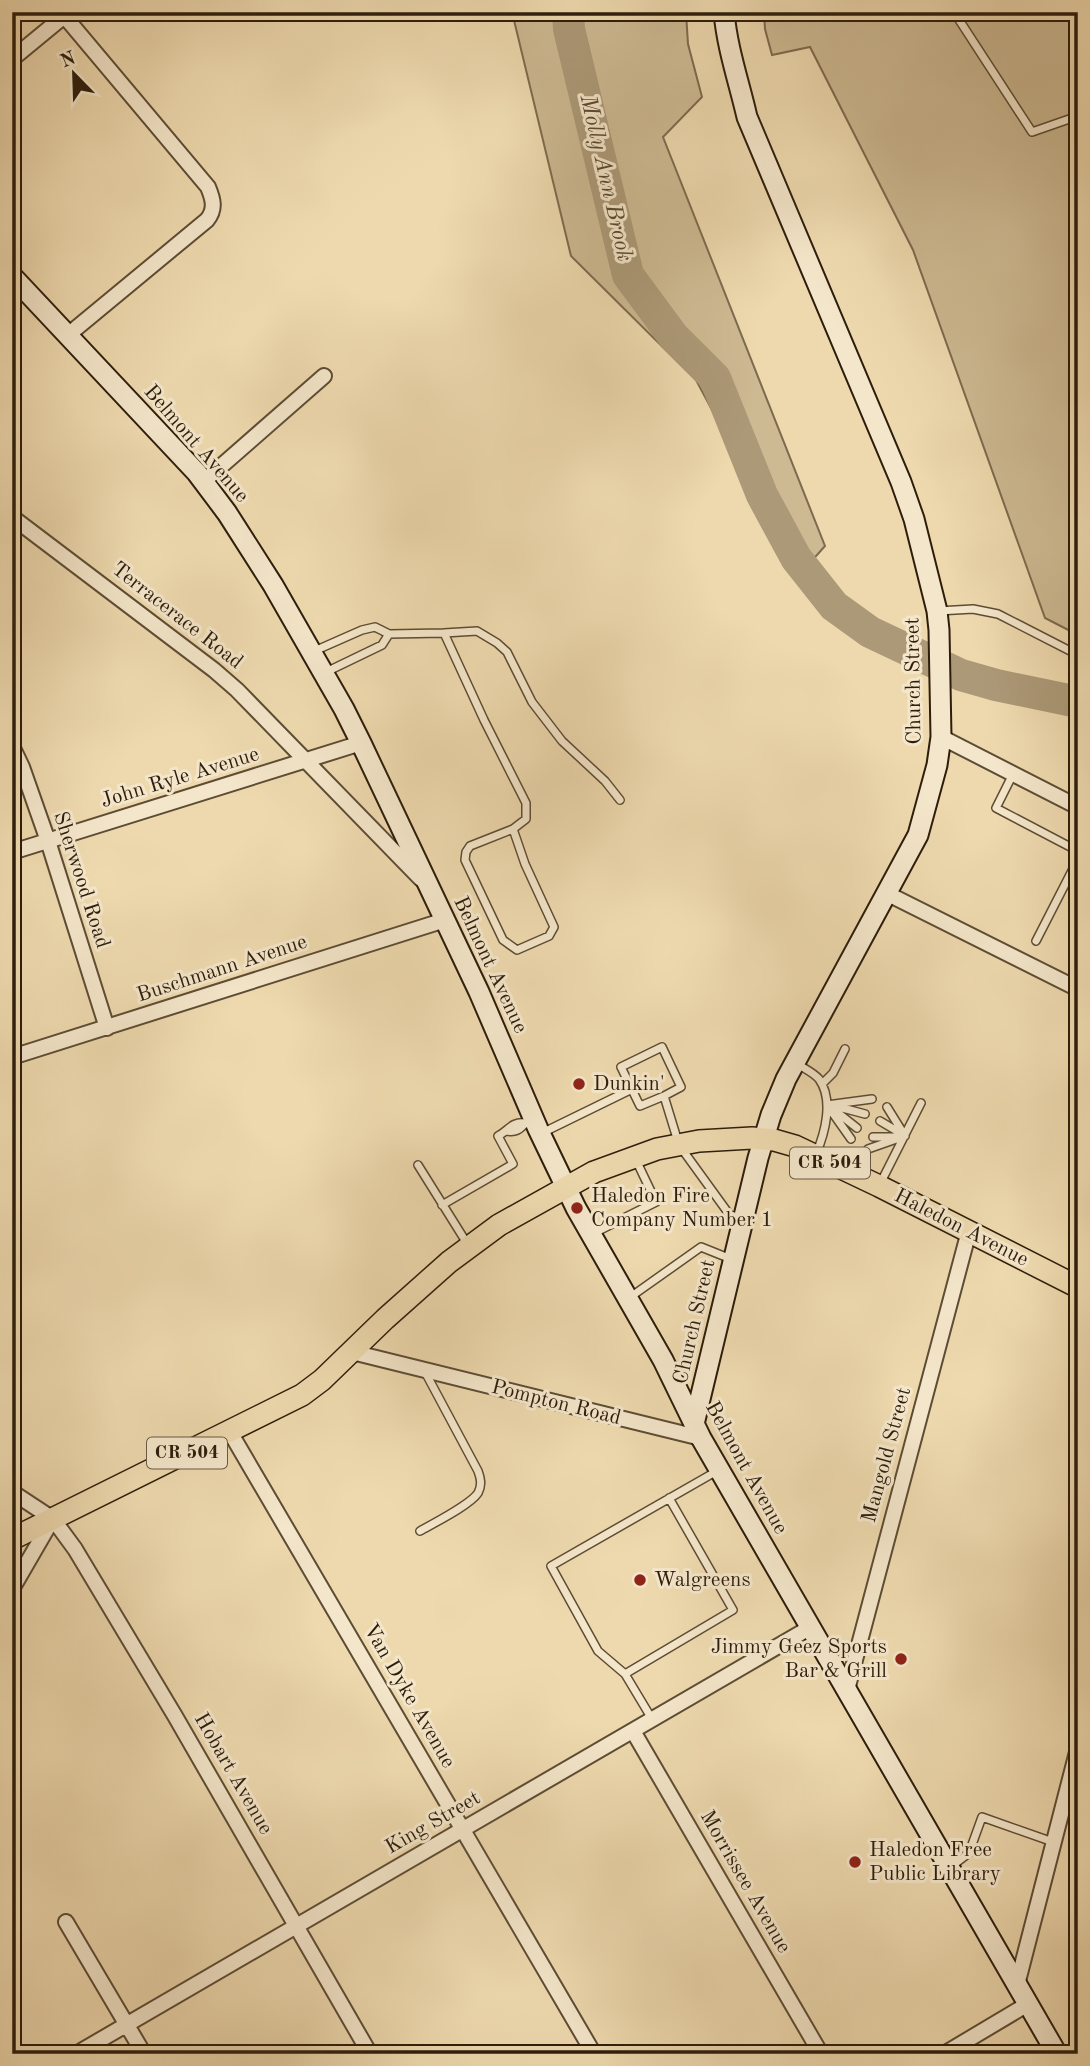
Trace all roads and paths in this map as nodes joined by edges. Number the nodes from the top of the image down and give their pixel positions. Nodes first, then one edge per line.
1 (724, 12) edge
2 (954, 12) edge
3 (65, 14) edge
4 (12, 59) edge
5 (1078, 116) edge
6 (12, 276) edge
7 (68, 335) junction
8 (324, 376) dead end
9 (203, 482) junction
10 (12, 517) edge
11 (938, 620) junction
12 (444, 633) junction
13 (389, 634) junction
14 (312, 652) junction
15 (1078, 655) edge
16 (324, 673) junction
17 (942, 737) junction
18 (361, 743) junction
19 (12, 746) edge
20 (304, 761) junction
21 (1013, 774) junction
22 (620, 800) dead end
23 (1078, 807) edge
24 (513, 829) junction
25 (48, 841) junction
26 (1078, 851) edge
27 (12, 852) edge
28 (1078, 859) edge
29 (429, 887) junction
30 (886, 893) junction
31 (445, 920) junction
32 (1036, 941) dead end
33 (1078, 989) edge
34 (107, 1028) junction
35 (845, 1049) dead end
36 (12, 1057) edge
37 (795, 1062) junction
38 (822, 1084) junction
39 (632, 1089) junction
40 (664, 1096) junction
41 (872, 1099) dead end
42 (920, 1103) dead end
43 (827, 1105) junction
44 (887, 1107) dead end
45 (865, 1114) dead end
46 (880, 1121) dead end
47 (533, 1125) junction
48 (857, 1128) dead end
49 (905, 1136) junction
50 (873, 1137) dead end
51 (764, 1139) junction
52 (851, 1139) dead end
53 (679, 1145) junction
54 (868, 1149) dead end
55 (635, 1156) junction
56 (816, 1156) junction
57 (418, 1166) dead end
58 (879, 1186) junction
59 (566, 1187) junction
60 (442, 1205) junction
61 (742, 1220) junction
62 (969, 1231) junction
63 (592, 1235) junction
64 (469, 1245) junction
65 (733, 1260) junction
66 (1078, 1287) edge
67 (628, 1299) junction
68 (352, 1352) junction
69 (418, 1368) junction
70 (698, 1431) junction
71 (230, 1432) junction
72 (720, 1470) junction
73 (12, 1492) edge
74 (669, 1498) junction
75 (53, 1519) junction
76 (420, 1531) dead end
77 (12, 1538) edge
78 (12, 1588) edge
79 (811, 1628) junction
80 (625, 1674) junction
81 (847, 1690) junction
82 (652, 1719) junction
83 (633, 1731) junction
84 (1078, 1748) edge
85 (463, 1830) junction
86 (1054, 1842) junction
87 (950, 1868) junction
88 (66, 1922) dead end
89 (296, 1927) junction
90 (1017, 1984) junction
91 (1028, 2004) junction
92 (127, 2025) junction
93 (76, 2054) edge
94 (144, 2054) edge
95 (370, 2054) edge
96 (594, 2054) edge
97 (821, 2054) edge
98 (944, 2054) edge
99 (1057, 2054) edge

1 - 11 main road, Church Street
2 - 5 lane
3 - 4 street
3 - 7 street
6 - 7 main road, Belmont Avenue
7 - 9 main road, Belmont Avenue
8 - 9 street
9 - 14 main road, Belmont Avenue
10 - 20 street, Terracerace Road
11 - 15 lane
11 - 17 main road, Church Street
12 - 13 lane
12 - 22 lane
12 - 24 lane
13 - 14 lane
13 - 16 lane
14 - 16 main road, Belmont Avenue
16 - 18 main road, Belmont Avenue
17 - 21 street
17 - 30 main road, Church Street
18 - 20 street, John Ryle Avenue
18 - 29 main road, Belmont Avenue
19 - 25 street, Sherwood Road
20 - 25 street, John Ryle Avenue
20 - 29 street, Belmont Avenue
21 - 23 street
21 - 26 lane
24 - 24 lane
25 - 27 street, John Ryle Avenue
25 - 34 street, Sherwood Road
28 - 32 lane
29 - 31 main road, Belmont Avenue
30 - 33 street
30 - 37 main road, Church Street
31 - 34 street, Buschmann Avenue
31 - 47 main road, Belmont Avenue
34 - 36 street, Buschmann Avenue
35 - 38 lane
37 - 38 lane
37 - 51 main road, Church Street
38 - 43 lane
39 - 40 lane
39 - 40 lane
39 - 47 lane
40 - 53 lane
41 - 43 lane
42 - 49 lane
43 - 45 lane
43 - 48 lane
43 - 52 lane
43 - 56 lane
44 - 49 lane
46 - 49 lane
47 - 59 main road, Belmont Avenue
47 - 60 lane
49 - 50 lane
49 - 54 lane
49 - 58 lane
51 - 53 main road, Haledon Avenue / CR 504
51 - 56 main road, Haledon Avenue / CR 504
51 - 61 main road, Church Street
53 - 55 main road, Haledon Avenue / CR 504
53 - 61 lane
55 - 59 main road, Haledon Avenue / CR 504
55 - 63 lane
56 - 58 main road, Haledon Avenue / CR 504
57 - 60 lane
58 - 62 main road, Haledon Avenue / CR 504
59 - 63 main road, Belmont Avenue
59 - 64 main road, CR 504
60 - 64 lane
61 - 65 main road, Church Street
62 - 66 main road, Haledon Avenue / CR 504
62 - 81 street, Mangold Street
63 - 67 main road, Belmont Avenue
64 - 68 main road, CR 504
65 - 67 lane
65 - 70 main road, Church Street
67 - 70 main road, Belmont Avenue
68 - 69 street, Pompton Road
68 - 71 main road, CR 504
69 - 70 street, Pompton Road
69 - 76 lane
70 - 72 main road, Belmont Avenue
71 - 75 main road, CR 504
71 - 85 street, Van Dyke Avenue
72 - 74 lane
72 - 79 main road, Belmont Avenue
73 - 75 street
74 - 80 lane
74 - 80 lane
75 - 77 main road, CR 504
75 - 78 street
75 - 89 street, Hobart Avenue
79 - 81 main road, Belmont Avenue
79 - 82 street, King Street
80 - 82 lane
81 - 87 main road, Belmont Avenue
82 - 83 street, King Street
83 - 85 street, King Street
83 - 97 street, Morrissee Avenue
84 - 86 street
85 - 89 street, King Street
85 - 96 street, Van Dyke Avenue
86 - 87 lane
86 - 90 street
87 - 90 main road, Belmont Avenue
88 - 92 street
89 - 92 street, King Street
89 - 95 street, Hobart Avenue
90 - 91 main road, Belmont Avenue
91 - 98 street
91 - 99 main road, Belmont Avenue
92 - 93 street, King Street
92 - 94 street

